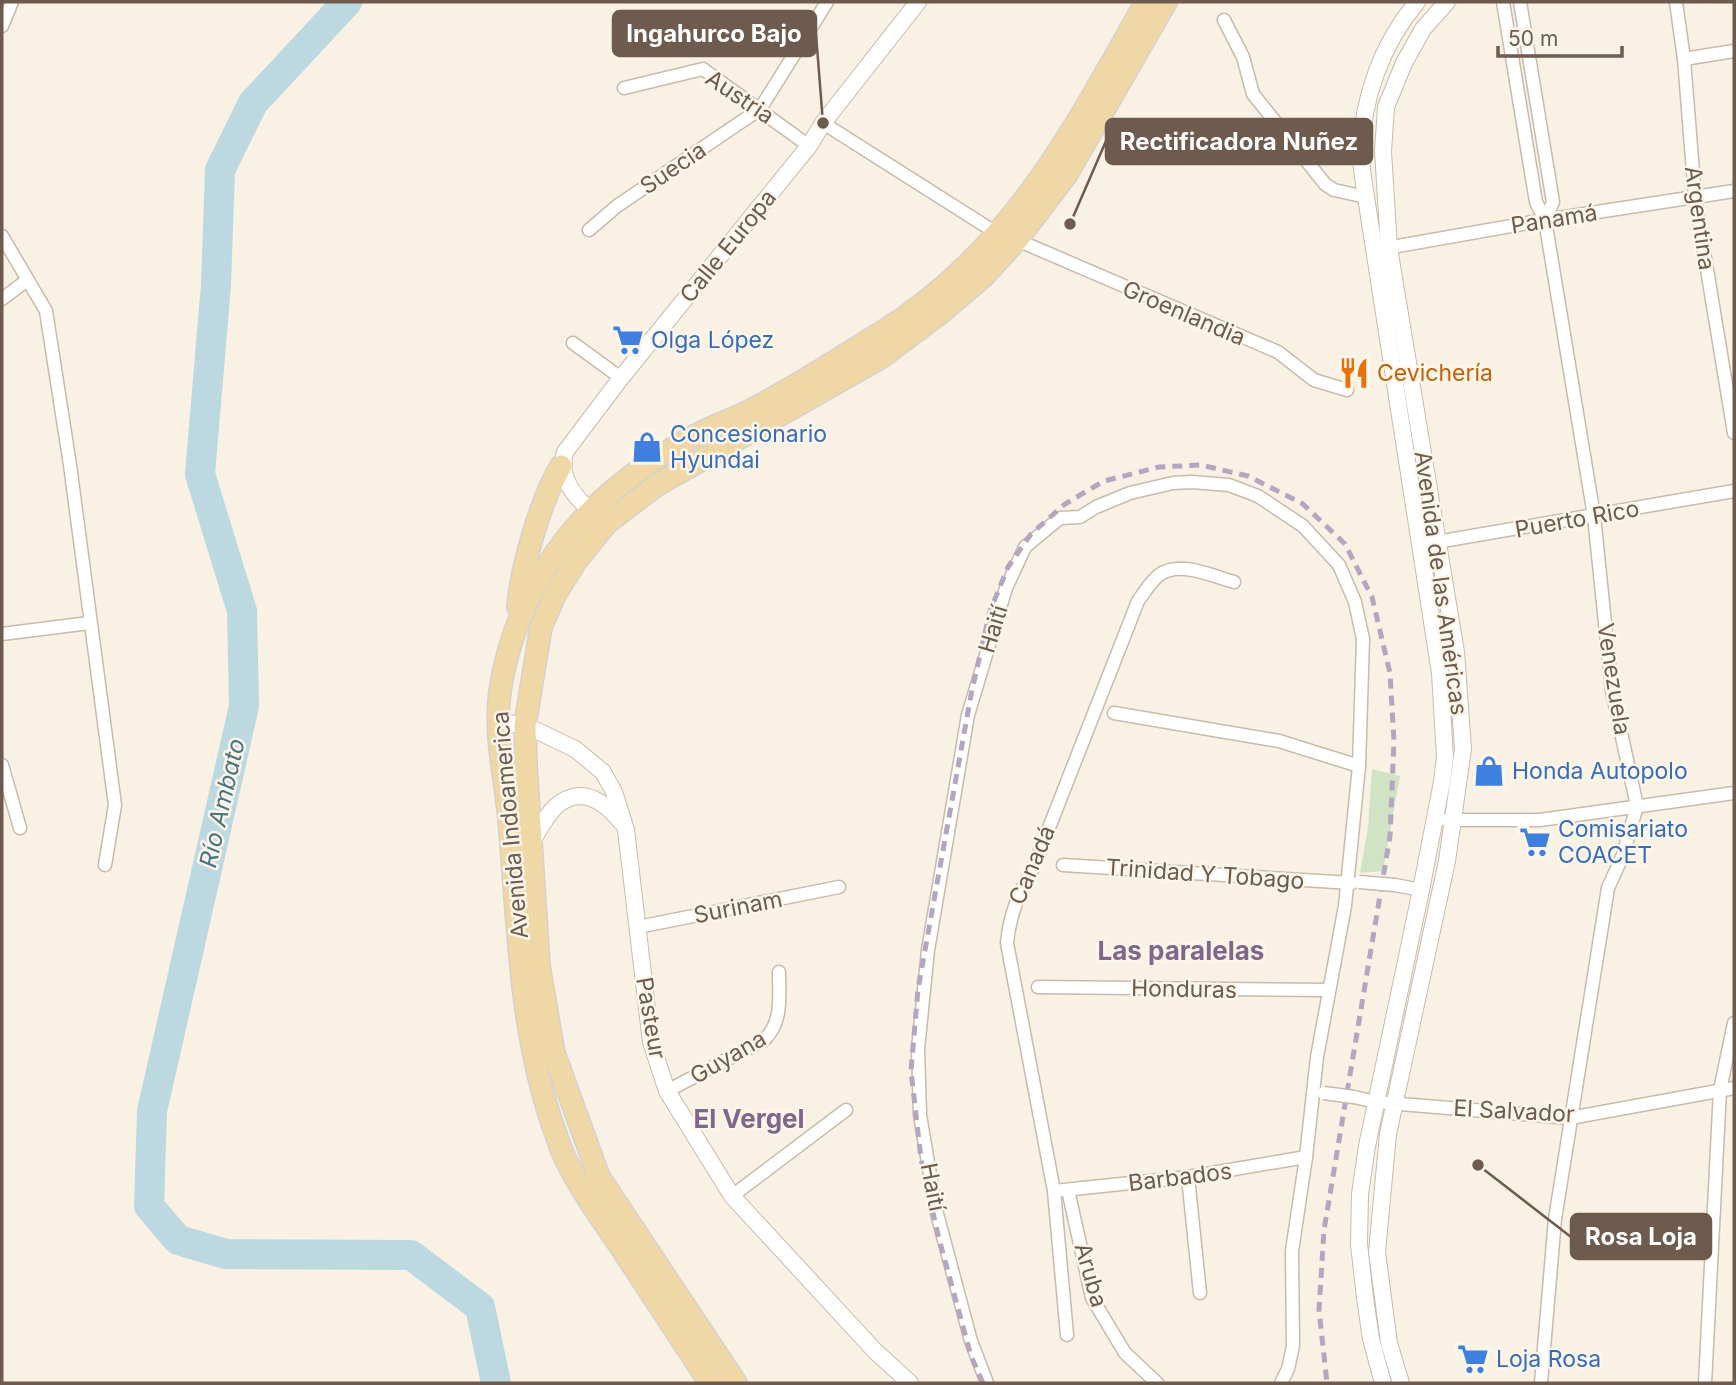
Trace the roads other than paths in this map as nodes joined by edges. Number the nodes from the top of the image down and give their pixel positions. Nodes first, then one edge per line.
1 (12, 2) edge
2 (827, 2) edge
3 (918, 2) edge
4 (1146, 2) edge
5 (1166, 2) edge
6 (1417, 2) edge
7 (1447, 2) edge
8 (1503, 2) edge
9 (1520, 2) edge
10 (1676, 2) edge
11 (1224, 20) dead end
12 (2, 26) edge
13 (1734, 51) edge
14 (1684, 59) junction
15 (624, 88) dead end
16 (760, 109) junction
17 (823, 123) junction
18 (809, 146) junction
19 (1734, 191) edge
20 (1366, 197) junction
21 (1695, 197) junction
22 (1545, 219) junction
23 (589, 230) dead end
24 (2, 236) edge
25 (1008, 237) junction
26 (1382, 249) junction
27 (26, 281) junction
28 (2, 299) edge
29 (573, 343) dead end
30 (621, 378) junction
31 (1348, 390) dead end
32 (1734, 433) edge
33 (561, 466) junction
34 (1734, 492) edge
35 (1594, 516) junction
36 (599, 517) junction
37 (1437, 543) junction
38 (1420, 544) junction
39 (1234, 582) dead end
40 (520, 621) junction
41 (89, 623) junction
42 (2, 634) edge
43 (1114, 713) dead end
44 (497, 722) junction
45 (525, 725) junction
46 (2, 765) edge
47 (1359, 766) junction
48 (1734, 793) edge
49 (1637, 806) junction
50 (1435, 819) junction
51 (1454, 821) junction
52 (20, 828) dead end
53 (626, 830) junction
54 (531, 843) junction
55 (105, 865) dead end
56 (1063, 865) dead end
57 (1353, 883) junction
58 (839, 887) dead end
59 (1421, 890) junction
60 (638, 927) junction
61 (779, 972) dead end
62 (1038, 987) dead end
63 (1329, 990) junction
64 (1734, 1023) edge
65 (1734, 1088) edge
66 (1720, 1090) junction
67 (667, 1091) junction
68 (1318, 1093) junction
69 (1376, 1102) junction
70 (1394, 1103) junction
71 (846, 1110) dead end
72 (1570, 1118) junction
73 (1306, 1157) junction
74 (1188, 1178) junction
75 (1068, 1190) junction
76 (1054, 1191) junction
77 (732, 1196) junction
78 (1199, 1293) dead end
79 (1067, 1335) dead end
80 (710, 1383) edge
81 (736, 1383) edge
82 (910, 1383) edge
83 (987, 1383) edge
84 (1157, 1383) edge
85 (1281, 1383) edge
86 (1382, 1383) edge
87 (1401, 1383) edge
88 (1541, 1383) edge
89 (1705, 1383) edge

1 - 12 street
2 - 16 street
3 - 17 street, Calle Europa
4 - 25 main road, Avenida Indoamerica
5 - 25 main road, Avenida Indoamerica
6 - 20 street, Avenida de las Américas
7 - 26 street, Avenida de las Américas
8 - 22 street, Venezuela
9 - 22 street, Venezuela
10 - 14 street, Argentina
11 - 20 street
13 - 14 street
14 - 21 street, Argentina
15 - 16 street, Austria
16 - 18 street, Austria
16 - 23 street, Suecia
17 - 18 street, Calle Europa
17 - 25 street, Groenlandia
18 - 30 street, Calle Europa
19 - 21 street, Panamá
20 - 26 street, Avenida de las Américas
21 - 22 street, Panamá
21 - 32 street, Argentina
22 - 26 street, Panamá
22 - 35 street, Venezuela
24 - 27 street
25 - 31 street, Groenlandia
25 - 36 main road, Avenida Indoamerica
26 - 37 street, Avenida de las Américas
26 - 38 street, Avenida de las Américas
27 - 28 street
27 - 41 street
29 - 30 street
30 - 33 street, Calle Europa
33 - 36 street
33 - 40 main road
34 - 35 street, Puerto Rico
35 - 37 street, Puerto Rico
35 - 49 street, Venezuela
36 - 40 main road, Avenida Indoamerica
36 - 45 main road, Avenida Indoamerica
37 - 38 street, Puerto Rico
37 - 51 street, Avenida de las Américas
38 - 50 street, Avenida de las Américas
39 - 76 street, Canadá
40 - 44 main road, Avenida Indoamerica
41 - 42 street
41 - 55 street
43 - 47 street
44 - 45 street, Pasteur
44 - 80 main road, Avenida Indoamerica
45 - 53 street, Pasteur
45 - 54 main road, Avenida Indoamerica
46 - 52 street
47 - 57 street, Haití
47 - 83 street, Haití
48 - 49 street
49 - 51 street
49 - 72 street, Venezuela
50 - 51 street
50 - 59 street, Avenida de las Américas
51 - 70 street, Avenida de las Américas
53 - 54 street
53 - 60 street, Pasteur
54 - 81 main road, Avenida Indoamerica
56 - 57 street, Trinidad Y Tobago
57 - 59 street, Trinidad Y Tobago, bridge
57 - 63 street, Haití
58 - 60 street, Surinam
59 - 69 street, Avenida de las Américas
60 - 67 street, Pasteur
61 - 67 street, Guyana
62 - 63 street, Honduras
63 - 68 street
64 - 66 street
65 - 66 street, El Salvador
66 - 72 street, El Salvador
66 - 89 street
67 - 77 street, Pasteur
68 - 69 street, El Salvador, bridge
68 - 73 street
69 - 70 street, El Salvador
69 - 86 street, Avenida de las Américas
70 - 72 street, El Salvador
70 - 87 street, Avenida de las Américas
71 - 77 street
72 - 88 street, Venezuela
73 - 74 street, Barbados
73 - 85 street
74 - 75 street, Barbados
74 - 78 street
75 - 76 street, Barbados
75 - 84 street, Aruba
76 - 79 street, Canadá
77 - 82 street, Pasteur

